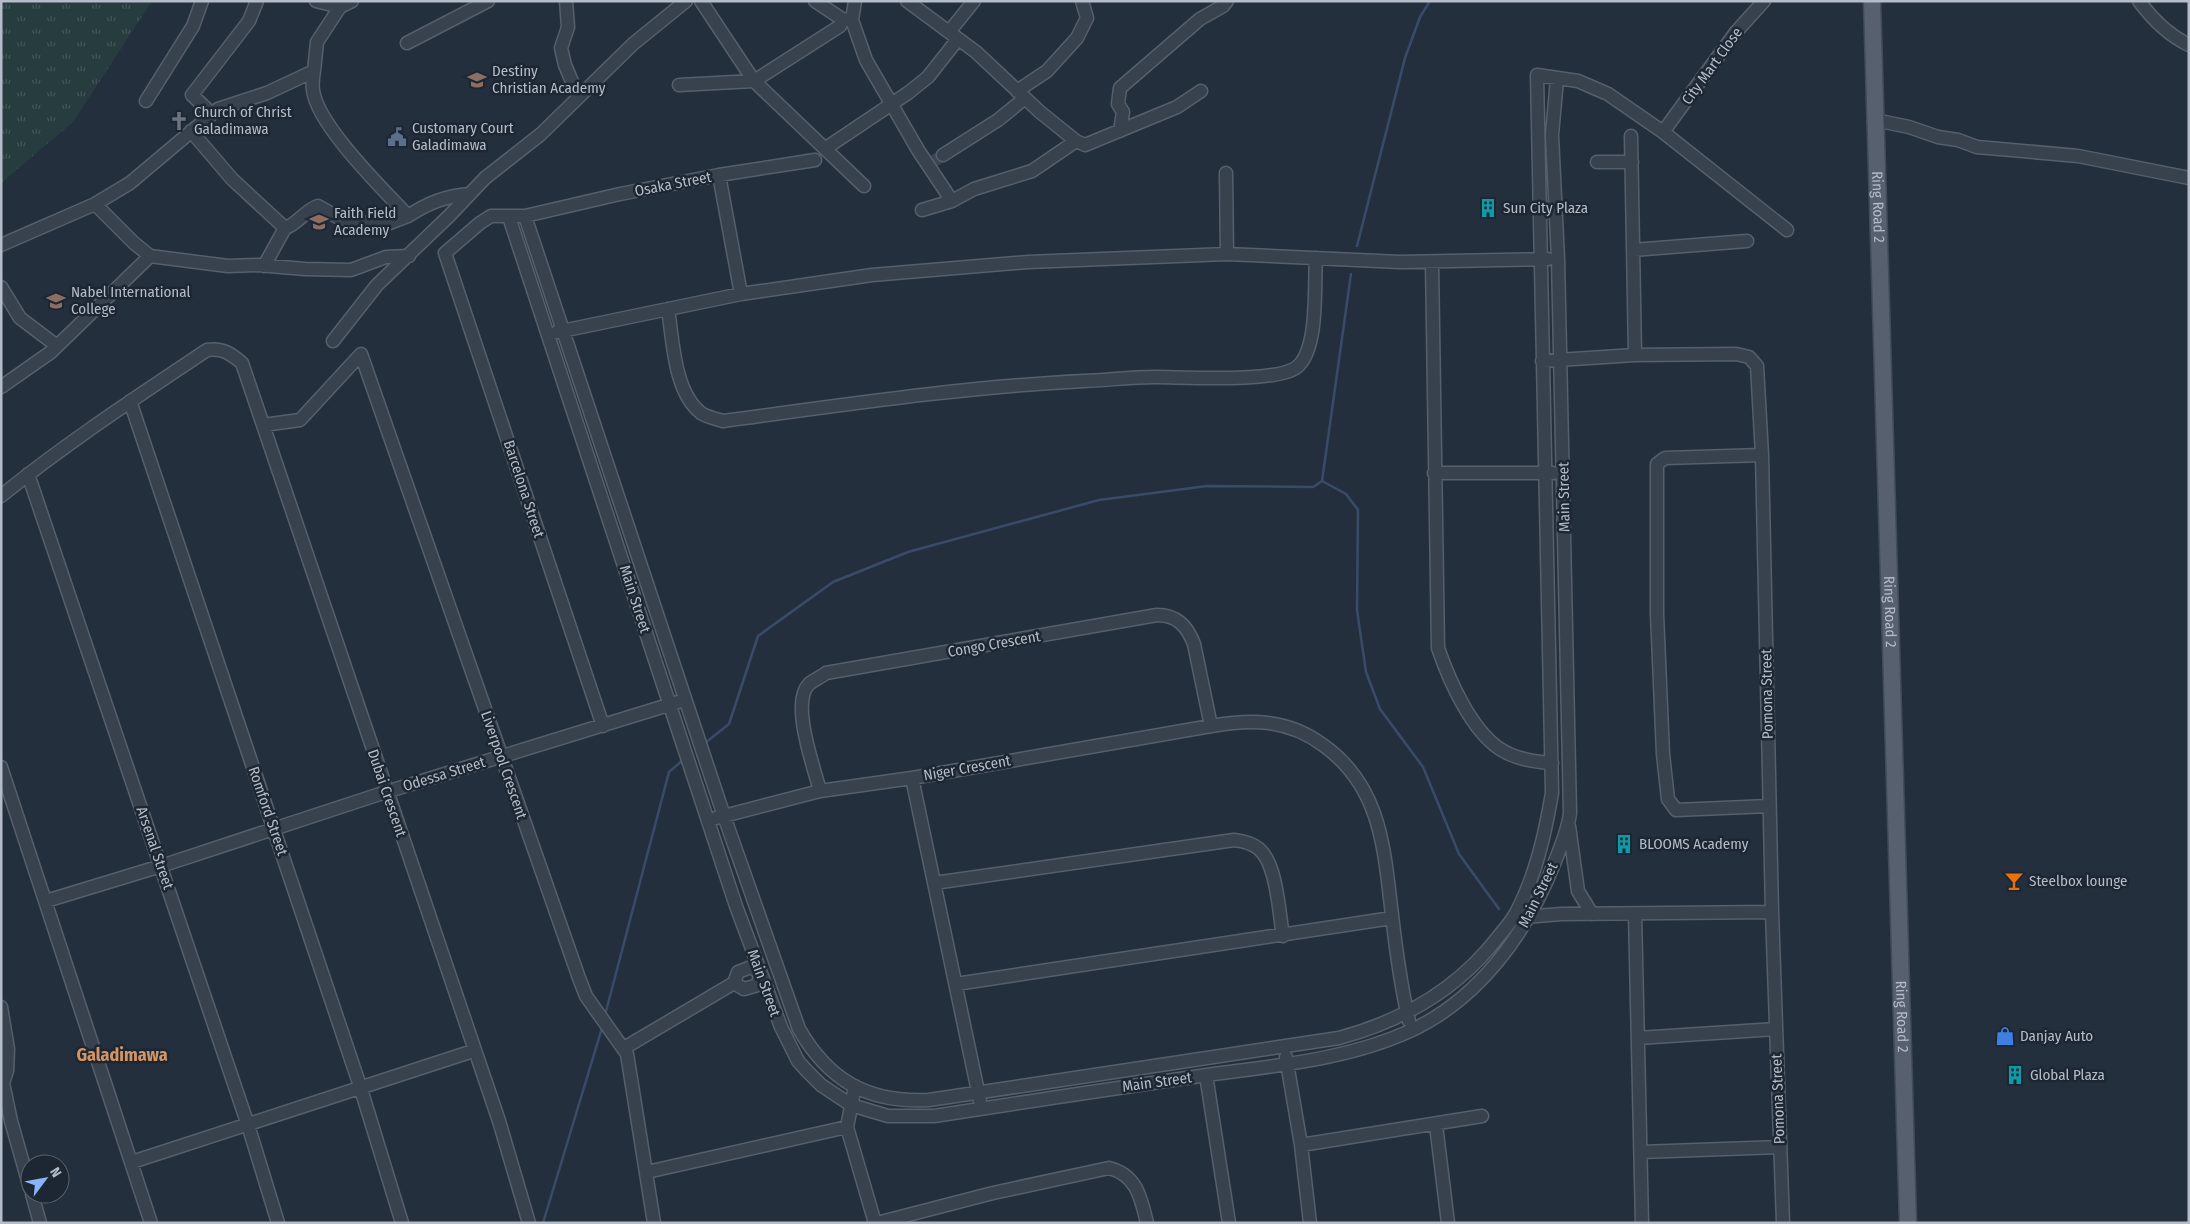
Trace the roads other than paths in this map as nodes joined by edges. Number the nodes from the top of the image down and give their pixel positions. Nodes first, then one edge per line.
1 (202, 1) edge
2 (257, 1) edge
3 (316, 1) edge
4 (352, 1) edge
5 (488, 1) edge
6 (566, 1) edge
7 (686, 1) edge
8 (701, 1) edge
9 (815, 1) edge
10 (855, 1) edge
11 (974, 1) edge
12 (1082, 1) edge
13 (1227, 1) edge
14 (1764, 1) edge
15 (1872, 1) edge
16 (2139, 1) edge
17 (909, 2) edge
18 (340, 7) junction
19 (844, 22) junction
20 (954, 36) junction
21 (407, 43) dead end
22 (2189, 45) edge
23 (314, 71) junction
24 (1557, 79) junction
25 (754, 80) junction
26 (679, 85) dead end
27 (1201, 91) dead end
28 (1021, 95) junction
29 (578, 96) junction
30 (146, 101) dead end
31 (892, 103) junction
32 (212, 114) junction
33 (1876, 120) junction
34 (192, 131) junction
35 (1120, 131) junction
36 (1663, 132) junction
37 (1538, 135) junction
38 (1552, 135) junction
39 (1631, 136) dead end
40 (1076, 141) junction
41 (826, 148) junction
42 (815, 160) dead end
43 (935, 160) junction
44 (1597, 162) dead end
45 (1632, 162) junction
46 (1226, 173) dead end
47 (719, 175) junction
48 (2189, 178) edge
49 (864, 186) dead end
50 (470, 194) junction
51 (952, 201) junction
52 (94, 204) junction
53 (1538, 206) junction
54 (1556, 206) junction
55 (922, 210) dead end
56 (408, 216) junction
57 (526, 216) junction
58 (509, 217) junction
59 (285, 228) junction
60 (1787, 230) dead end
61 (1747, 240) dead end
62 (1, 244) edge
63 (1633, 250) junction
64 (445, 253) joint
65 (1227, 254) junction
66 (150, 256) junction
67 (409, 256) junction
68 (1316, 258) junction
69 (1558, 258) junction
70 (1540, 259) junction
71 (1432, 262) junction
72 (264, 266) junction
73 (1, 287) edge
74 (741, 294) junction
75 (668, 309) junction
76 (565, 329) junction
77 (546, 335) junction
78 (333, 340) dead end
79 (57, 346) junction
80 (1635, 356) junction
81 (1542, 360) junction
82 (1561, 360) junction
83 (1, 387) edge
84 (130, 401) junction
85 (263, 425) junction
86 (1762, 455) junction
87 (1546, 473) junction
88 (1563, 473) junction
89 (28, 474) junction
90 (1434, 474) junction
91 (1, 496) edge
92 (687, 699) junction
93 (670, 705) junction
94 (603, 726) junction
95 (1211, 726) junction
96 (501, 756) junction
97 (1552, 763) junction
98 (1, 767) edge
99 (912, 778) junction
100 (820, 791) junction
101 (386, 792) junction
102 (1769, 806) junction
103 (724, 816) junction
104 (708, 820) junction
105 (1569, 824) junction
106 (274, 829) junction
107 (161, 866) junction
108 (934, 883) junction
109 (1524, 895) junction
110 (1539, 900) junction
111 (46, 901) junction
112 (1772, 912) junction
113 (1515, 914) junction
114 (1561, 914) junction
115 (1592, 914) junction
116 (1635, 914) junction
117 (1392, 918) junction
118 (1530, 918) junction
119 (1283, 936) junction
120 (776, 968) junction
121 (760, 973) junction
122 (956, 984) junction
123 (1, 1007) edge
124 (1407, 1013) junction
125 (1776, 1029) junction
126 (1411, 1031) junction
127 (1638, 1038) junction
128 (1285, 1047) junction
129 (624, 1048) junction
130 (474, 1051) junction
131 (1287, 1064) junction
132 (1206, 1075) junction
133 (2, 1083) edge
134 (855, 1086) junction
135 (361, 1089) junction
136 (978, 1092) junction
137 (850, 1106) junction
138 (981, 1109) junction
139 (1482, 1116) dead end
140 (248, 1125) junction
141 (1436, 1125) junction
142 (847, 1127) junction
143 (1301, 1145) junction
144 (1780, 1147) junction
145 (1641, 1152) junction
146 (20, 1154) edge
147 (132, 1162) junction
148 (647, 1172) junction
149 (35, 1204) edge
150 (40, 1223) edge
151 (151, 1223) edge
152 (278, 1223) edge
153 (402, 1223) edge
154 (529, 1223) edge
155 (654, 1223) edge
156 (876, 1223) edge
157 (1147, 1223) edge
158 (1229, 1223) edge
159 (1310, 1223) edge
160 (1448, 1223) edge
161 (1642, 1223) edge
162 (1783, 1223) edge
163 (1908, 1223) edge

1 - 30 street
2 - 32 street
3 - 18 street
4 - 18 street
5 - 21 street
6 - 29 street
7 - 29 street
8 - 25 street
9 - 19 street
10 - 19 street
11 - 20 street
12 - 28 street
13 - 35 street
14 - 36 street, City Mart Close
15 - 33 main road, Ring Road 2
16 - 22 street
17 - 20 street
18 - 23 street
19 - 25 street
19 - 31 street
20 - 28 street
20 - 31 street
23 - 32 street
23 - 56 street
24 - 36 street
24 - 37 street, Main Street
24 - 38 street, Main Street
25 - 26 street
25 - 41 street
27 - 35 street
28 - 40 street
28 - 43 street
29 - 50 street
31 - 41 street
31 - 43 street
32 - 34 street
33 - 48 street
33 - 163 main road, Ring Road 2
34 - 52 street
34 - 59 street
35 - 40 street
36 - 60 street
37 - 38 street
37 - 53 street, Main Street
38 - 54 street, Main Street
39 - 45 street
40 - 51 street
41 - 49 street
42 - 47 street
43 - 51 street
44 - 45 street
45 - 63 street
46 - 65 street
47 - 57 street, Osaka Street
47 - 74 street, Osaka Street
50 - 56 street
50 - 67 street
51 - 55 street
52 - 62 street
52 - 66 street
53 - 54 street
53 - 70 street, Main Street
54 - 69 street, Main Street
56 - 59 street
57 - 58 street, Osaka Street
57 - 76 street, Main Street
58 - 64 street, Osaka Street
58 - 77 street, Main Street
59 - 72 street
61 - 63 street
63 - 80 street
64 - 94 street, Barcelona Street
65 - 68 street
65 - 74 street
66 - 72 street
66 - 79 street
67 - 72 street
67 - 78 street
68 - 71 street
68 - 75 street
69 - 70 street
69 - 82 street, Main Street
70 - 71 street
70 - 81 street, Main Street
71 - 90 street
73 - 79 street
74 - 75 street
75 - 76 street
76 - 77 street
76 - 92 street, Main Street
77 - 93 street, Main Street
79 - 83 street
80 - 82 street, Pomona Street
80 - 86 street, Pomona Street
81 - 82 street, Pomona Street
81 - 87 street, Main Street
82 - 88 street, Main Street
84 - 85 street, Dubai Crescent
84 - 89 street
84 - 106 street, Romford Street
85 - 96 street, Liverpool Crescent
85 - 101 street, Dubai Crescent
86 - 102 street, Pomona Street
86 - 102 street
87 - 88 street
87 - 90 street
87 - 97 street, Main Street
88 - 105 street, Main Street
89 - 91 street
89 - 107 street, Arsenal Street
90 - 97 street
92 - 93 street, Odessa Street
92 - 103 street, Main Street
93 - 94 street, Odessa Street
93 - 104 street, Main Street
94 - 96 street, Odessa Street
95 - 99 street, Niger Crescent
95 - 100 street, Congo Crescent
95 - 117 street, Niger Crescent
96 - 101 street, Odessa Street
96 - 129 street, Liverpool Crescent
97 - 109 street, Main Street
98 - 111 street
99 - 100 street, Niger Crescent
99 - 108 street
100 - 103 street, Niger Crescent
101 - 106 street, Odessa Street
101 - 130 street, Dubai Crescent
102 - 112 street, Pomona Street
103 - 104 street, Niger Crescent
103 - 120 street, Main Street
104 - 121 street, Main Street
105 - 110 street, Main Street
105 - 115 street
106 - 107 street, Odessa Street
106 - 135 street, Romford Street
107 - 111 street, Odessa Street
107 - 140 street, Arsenal Street
108 - 119 street
108 - 122 street
109 - 110 street
109 - 113 street, Main Street
110 - 114 street
110 - 118 street, Main Street
111 - 147 street
112 - 116 street
112 - 125 street, Pomona Street
113 - 118 street
113 - 124 street, Main Street
114 - 115 street
114 - 118 street
115 - 116 street
116 - 127 street
117 - 119 street
117 - 124 street, Niger Crescent
118 - 126 street, Main Street
119 - 122 street
120 - 121 street
120 - 134 street, Main Street
121 - 129 street
121 - 137 street, Main Street
122 - 136 street
123 - 133 street
124 - 126 street, Niger Crescent
124 - 128 street, Main Street
125 - 127 street
125 - 144 street, Pomona Street
126 - 131 street, Main Street
127 - 145 street
128 - 131 street
128 - 136 street, Main Street
129 - 148 street, Liverpool Crescent
130 - 135 street
130 - 154 street, Dubai Crescent
131 - 132 street, Main Street
131 - 143 street
132 - 138 street, Main Street
132 - 158 street
133 - 146 street
134 - 136 street, Main Street
134 - 137 street
135 - 140 street
135 - 153 street, Romford Street
136 - 138 street
137 - 138 street, Main Street
137 - 142 street
139 - 141 street
140 - 147 street
140 - 152 street, Arsenal Street
141 - 143 street
141 - 160 street
142 - 148 street
142 - 156 street
143 - 159 street
144 - 145 street
144 - 162 street, Pomona Street
145 - 161 street
147 - 151 street
148 - 155 street, Liverpool Crescent
149 - 150 street
156 - 157 street

